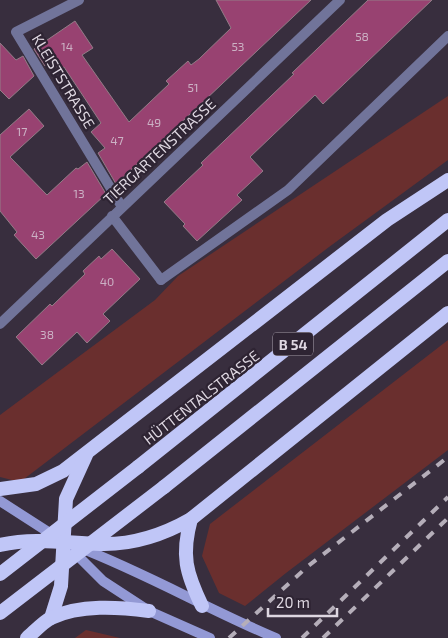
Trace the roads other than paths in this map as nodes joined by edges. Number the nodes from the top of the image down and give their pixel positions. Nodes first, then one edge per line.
1 (79, 0) edge
2 (340, 0) edge
3 (448, 36) edge
4 (448, 180) edge
5 (122, 207) junction
6 (112, 216) junction
7 (448, 220) edge
8 (448, 261) edge
9 (448, 313) edge
10 (0, 324) edge
11 (86, 454) junction
12 (0, 489) edge
13 (0, 501) edge
14 (192, 519) junction
15 (63, 542) junction
16 (0, 544) edge
17 (0, 574) edge
18 (202, 606) junction
19 (149, 611) junction
20 (0, 613) edge
21 (51, 618) junction
22 (27, 638) edge
23 (210, 638) edge
24 (276, 638) edge

1 - 5 street, KLEISTSTRASSE
2 - 5 street, TIERGARTENSTRASSE
3 - 6 street
4 - 11 highway
5 - 6 street, TIERGARTENSTRASSE
6 - 10 street, TIERGARTENSTRASSE
7 - 17 highway, HÜTTENTALSTRASSE / B 54, bridge
8 - 20 highway, B 54, bridge
9 - 14 highway
11 - 12 highway
11 - 15 highway
13 - 15 main road
14 - 15 highway
14 - 18 highway
15 - 16 highway
15 - 18 main road
15 - 19 main road
15 - 21 highway
18 - 24 main road
19 - 21 highway
19 - 23 main road
21 - 22 highway

